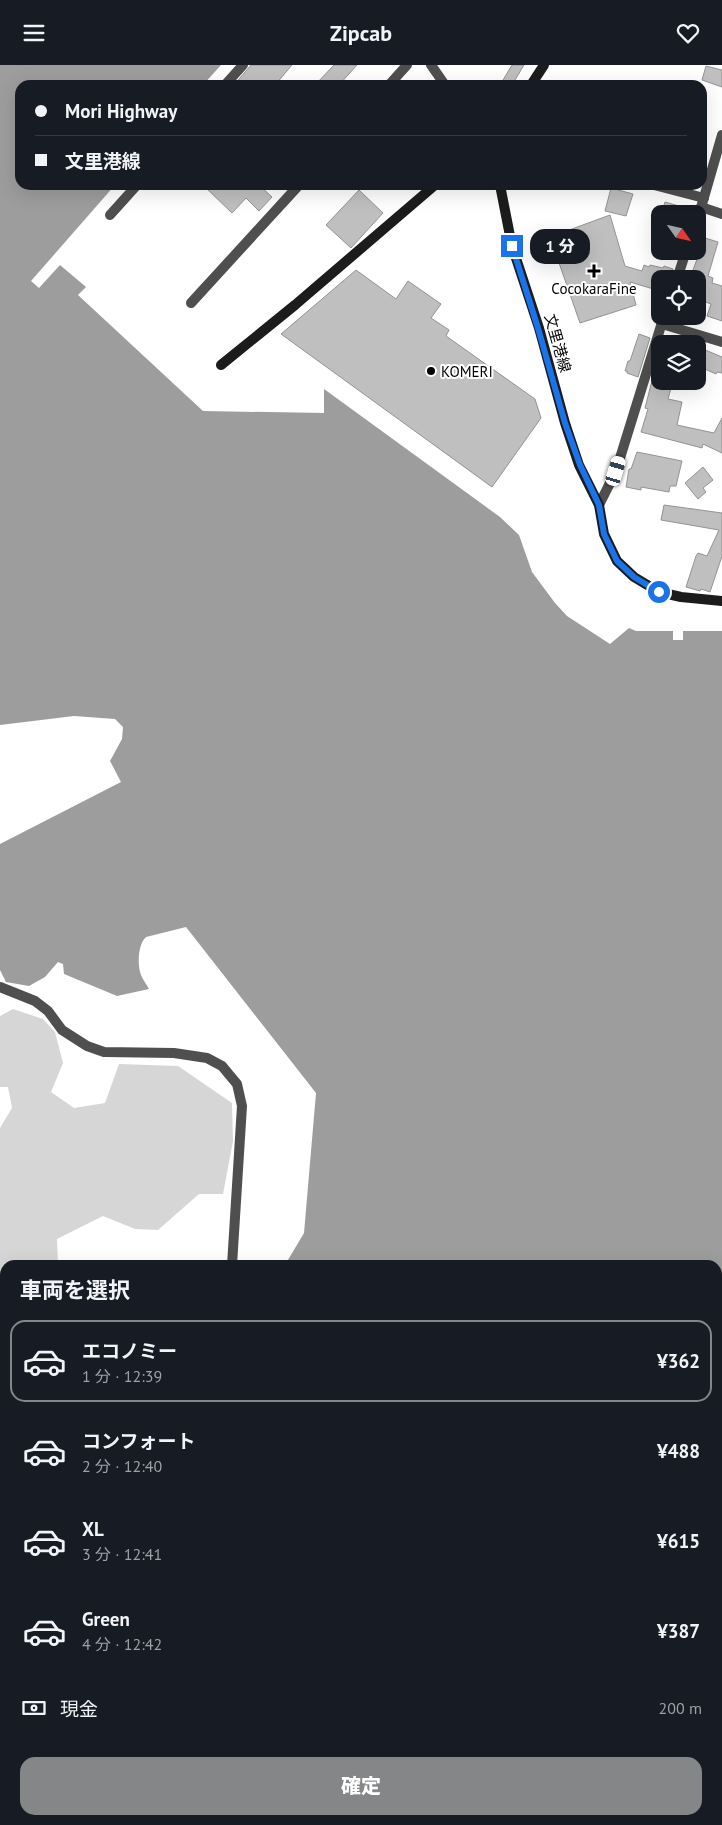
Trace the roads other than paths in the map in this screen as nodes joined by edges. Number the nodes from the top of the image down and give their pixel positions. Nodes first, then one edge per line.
1 (243, 65) edge
2 (407, 65) edge
3 (431, 65) edge
4 (544, 65) edge
5 (230, 80) edge
6 (394, 80) edge
7 (442, 80) edge
8 (534, 80) edge
9 (722, 135) edge
10 (707, 185) edge
11 (132, 190) edge
12 (294, 190) edge
13 (430, 190) edge
14 (501, 190) edge
15 (668, 190) edge
16 (706, 190) edge
17 (702, 202) junction
18 (701, 205) edge
19 (722, 214) edge
20 (110, 215) dead end
21 (191, 303) dead end
22 (661, 325) edge
23 (676, 325) edge
24 (722, 342) edge
25 (221, 365) dead end
26 (599, 505) junction
27 (722, 601) edge
28 (0, 987) edge
29 (232, 1260) edge

1 - 5 street
2 - 6 street
3 - 7 street
4 - 8 main road
9 - 10 street
11 - 20 street
12 - 21 street
13 - 25 main road
14 - 26 main road, 文里港線
15 - 17 street
16 - 17 street
17 - 18 street
17 - 19 street
22 - 26 street
23 - 24 street
26 - 27 main road, 文里港線
28 - 29 street

